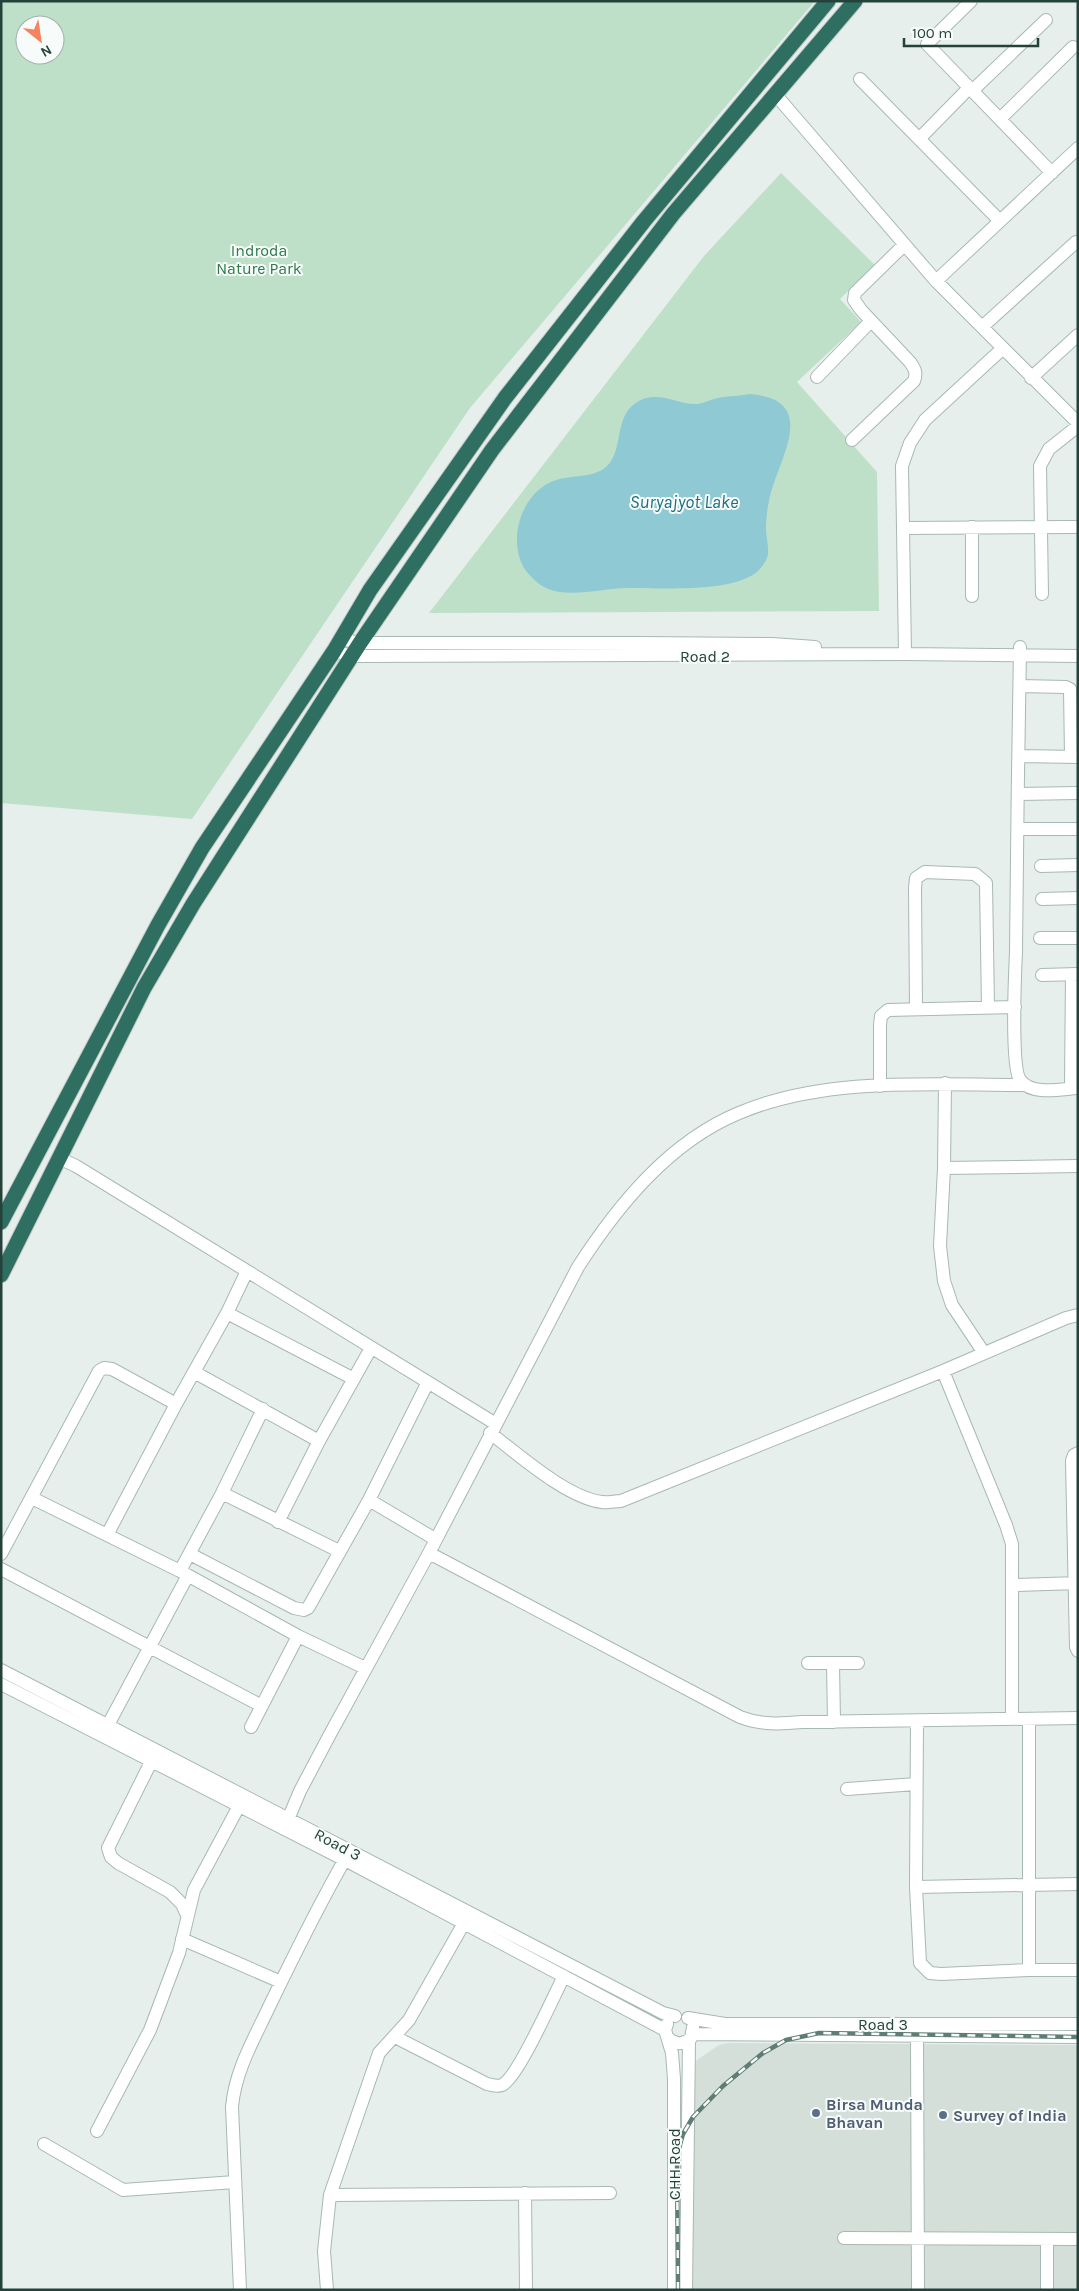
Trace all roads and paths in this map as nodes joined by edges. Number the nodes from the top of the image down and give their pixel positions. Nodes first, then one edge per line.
1 (828, 1) edge
2 (855, 1) edge
3 (971, 1) edge
4 (1046, 20) dead end
5 (1073, 47) dead end
6 (860, 79) dead end
7 (971, 89) junction
8 (775, 94) junction
9 (1000, 119) junction
10 (919, 139) junction
11 (1078, 148) edge
12 (1052, 173) junction
13 (1000, 221) junction
14 (1077, 242) edge
15 (904, 245) junction
16 (936, 281) junction
17 (871, 321) junction
18 (982, 326) junction
19 (1078, 335) edge
20 (1002, 349) junction
21 (817, 377) dead end
22 (1032, 378) junction
23 (1078, 425) edge
24 (852, 440) dead end
25 (972, 527) junction
26 (1042, 527) junction
27 (1078, 527) edge
28 (903, 528) junction
29 (1042, 594) dead end
30 (972, 596) dead end
31 (360, 643) junction
32 (337, 645) junction
33 (905, 649) junction
34 (1020, 651) junction
35 (1076, 655) edge
36 (352, 656) junction
37 (1020, 686) junction
38 (1019, 756) junction
39 (1074, 756) edge
40 (1078, 793) edge
41 (1018, 794) junction
42 (1018, 829) junction
43 (1078, 829) edge
44 (1078, 865) edge
45 (1041, 866) dead end
46 (1078, 898) edge
47 (1042, 899) dead end
48 (1040, 938) dead end
49 (1078, 938) edge
50 (1075, 974) edge
51 (1042, 975) dead end
52 (988, 1007) junction
53 (1015, 1007) junction
54 (916, 1008) junction
55 (945, 1083) junction
56 (1024, 1085) junction
57 (880, 1086) junction
58 (1074, 1088) edge
59 (59, 1158) junction
60 (1078, 1166) edge
61 (944, 1168) junction
62 (1, 1222) edge
63 (5, 1257) edge
64 (247, 1271) junction
65 (1, 1275) edge
66 (227, 1313) junction
67 (1078, 1315) edge
68 (370, 1348) junction
69 (984, 1353) junction
70 (943, 1371) junction
71 (194, 1372) junction
72 (354, 1379) junction
73 (428, 1382) junction
74 (176, 1404) junction
75 (263, 1409) junction
76 (493, 1428) junction
77 (318, 1440) junction
78 (1078, 1453) edge
79 (222, 1493) junction
80 (32, 1498) junction
81 (369, 1500) junction
82 (278, 1522) junction
83 (108, 1535) junction
84 (435, 1539) junction
85 (339, 1551) junction
86 (429, 1553) junction
87 (1, 1554) edge
88 (190, 1554) junction
89 (1, 1569) edge
90 (183, 1574) junction
91 (1077, 1583) edge
92 (1012, 1585) junction
93 (298, 1636) junction
94 (150, 1648) junction
95 (1078, 1651) edge
96 (808, 1663) dead end
97 (833, 1663) junction
98 (858, 1663) dead end
99 (365, 1668) junction
100 (1, 1670) edge
101 (1, 1684) edge
102 (262, 1706) junction
103 (1078, 1718) edge
104 (1012, 1719) junction
105 (1029, 1719) junction
106 (917, 1721) junction
107 (834, 1722) junction
108 (108, 1725) junction
109 (251, 1727) dead end
110 (154, 1755) junction
111 (916, 1784) junction
112 (847, 1789) dead end
113 (239, 1806) junction
114 (287, 1824) junction
115 (347, 1855) junction
116 (1029, 1884) junction
117 (1078, 1884) edge
118 (916, 1886) junction
119 (187, 1914) junction
120 (464, 1923) junction
121 (182, 1939) junction
122 (1029, 1970) junction
123 (1078, 1970) edge
124 (564, 1976) junction
125 (281, 1982) junction
126 (681, 2017) junction
127 (1078, 2024) edge
128 (790, 2030) junction
129 (1027, 2030) junction
130 (667, 2034) junction
131 (395, 2037) junction
132 (691, 2037) junction
133 (917, 2037) junction
134 (1078, 2037) edge
135 (97, 2131) dead end
136 (44, 2144) dead end
137 (235, 2182) junction
138 (525, 2193) junction
139 (610, 2193) dead end
140 (330, 2195) junction
141 (844, 2238) dead end
142 (918, 2239) junction
143 (1047, 2239) junction
144 (1078, 2240) edge
145 (240, 2290) edge
146 (327, 2290) edge
147 (526, 2290) edge
148 (674, 2290) edge
149 (686, 2290) edge
150 (918, 2290) edge
151 (1047, 2290) edge

1 - 32 highway
2 - 8 highway
3 - 7 street
4 - 7 street
5 - 9 street
6 - 10 street
7 - 9 street
7 - 10 street
8 - 15 street
8 - 31 highway
9 - 12 street
10 - 13 street
11 - 12 street
12 - 13 street
13 - 16 street
14 - 18 street
15 - 16 street
15 - 17 street
16 - 18 street
17 - 21 street
17 - 24 street
18 - 20 street
19 - 22 street
20 - 22 street
20 - 28 street
22 - 23 street
23 - 26 street
25 - 26 street
25 - 28 street
25 - 30 street
26 - 27 street
26 - 29 street
28 - 33 street
31 - 32 street, Road 2
31 - 33 street, Road 2
31 - 36 highway
32 - 36 street, Road 2
32 - 62 highway
33 - 34 street, Road 2
33 - 36 street, Road 2
34 - 35 street, Road 2
34 - 37 street
36 - 59 highway
37 - 38 street
37 - 39 street
38 - 39 street
38 - 41 street
40 - 41 street
41 - 42 street
42 - 43 street
42 - 53 street
44 - 45 street
46 - 47 street
48 - 49 street
50 - 51 street
50 - 58 street
52 - 53 street
52 - 54 street
52 - 54 street
53 - 56 street
54 - 57 street
55 - 56 street
55 - 57 street
55 - 61 street
56 - 58 street
57 - 76 street
59 - 63 highway
59 - 64 street
60 - 61 street
61 - 69 street
63 - 65 highway
64 - 66 street
64 - 68 street
66 - 71 street
66 - 72 street
67 - 69 street
68 - 72 street
68 - 73 street
69 - 70 street
70 - 76 street
70 - 92 street
71 - 74 street
71 - 75 street
72 - 77 street
73 - 76 street
73 - 81 street
74 - 80 street
74 - 83 street
75 - 77 street
75 - 79 street
76 - 84 street
77 - 82 street
78 - 91 street
79 - 82 street
79 - 88 street
80 - 83 street
80 - 87 street
81 - 84 street
81 - 85 street
82 - 85 street
83 - 90 street
84 - 86 street
85 - 88 street
86 - 99 street
86 - 107 street
88 - 90 street
89 - 94 street
90 - 93 street
90 - 94 street
91 - 92 street
91 - 95 street
92 - 104 street
93 - 99 street
93 - 102 street
94 - 102 street
94 - 108 street
96 - 97 street
97 - 98 street
97 - 107 street
99 - 114 street
100 - 108 street, Road 3
101 - 110 street, Road 3
102 - 109 street
103 - 105 street
104 - 105 street
104 - 106 street
105 - 116 street
106 - 107 street
106 - 111 street
108 - 110 street, Road 3
110 - 113 street, Road 3
110 - 114 street, Road 3
110 - 119 street
111 - 112 street
111 - 118 street
113 - 114 street, Road 3
113 - 119 street
114 - 115 street, Road 3
115 - 120 street, Road 3
115 - 125 street
115 - 126 street, Road 3
116 - 117 street
116 - 118 street
116 - 122 street
118 - 122 street
119 - 121 street
120 - 124 street, Road 3
120 - 131 street
121 - 125 street
121 - 135 street
122 - 123 street
124 - 130 street, Road 3
124 - 131 street
125 - 137 street
126 - 128 street, Road 3
126 - 130 street
126 - 132 street
127 - 129 street, Road 3
128 - 129 street, Road 3
128 - 132 street, Road 3
128 - 133 street, Road 3
129 - 133 street, Road 3
129 - 134 street, Road 3
130 - 132 street
130 - 148 street, CHH Road
131 - 140 street
132 - 149 street
133 - 142 street
136 - 137 street
137 - 145 street
138 - 139 street
138 - 140 street
138 - 147 street
140 - 146 street
141 - 142 street
142 - 143 street
142 - 150 street
143 - 144 street
143 - 151 street

